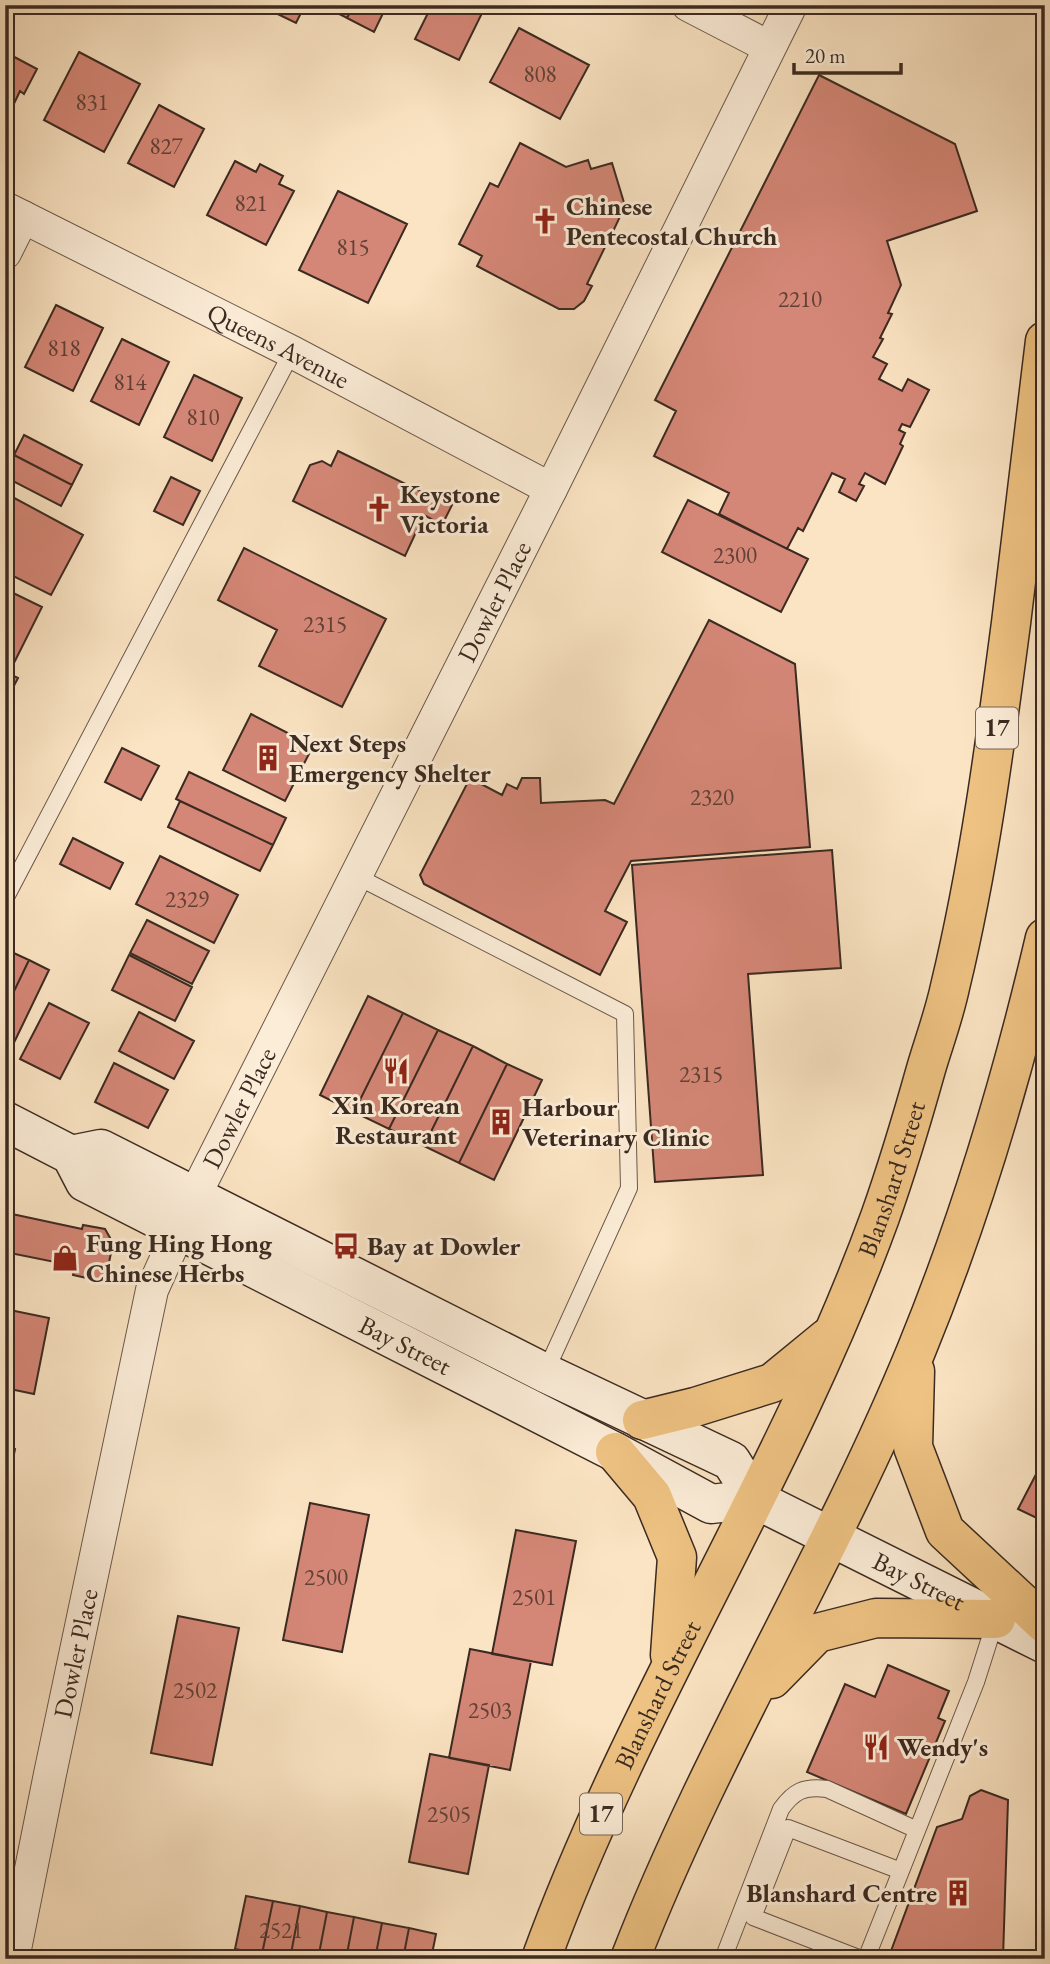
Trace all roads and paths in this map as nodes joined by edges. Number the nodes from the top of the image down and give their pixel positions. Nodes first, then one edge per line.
1 (688, 5) edge
2 (791, 5) edge
3 (769, 47) junction
4 (14, 212) edge
5 (5, 253) edge
6 (1045, 341) edge
7 (292, 352) junction
8 (551, 489) junction
9 (356, 876) junction
10 (5, 899) edge
11 (1045, 938) edge
12 (5, 1122) edge
13 (186, 1213) junction
14 (834, 1333) junction
15 (915, 1352) junction
16 (545, 1373) junction
17 (642, 1420) junction
18 (615, 1452) junction
19 (755, 1499) junction
20 (831, 1536) junction
21 (996, 1619) junction
22 (1045, 1624) edge
23 (1045, 1644) edge
24 (669, 1673) junction
25 (744, 1709) junction
26 (917, 1830) junction
27 (901, 1871) junction
28 (747, 1915) junction
29 (13, 1959) edge
30 (541, 1959) edge
31 (630, 1959) edge
32 (723, 1959) edge
33 (860, 1959) edge
34 (866, 1959) edge

1 - 3 street
2 - 3 street, Dowler Place
3 - 8 street, Dowler Place
4 - 5 street
4 - 7 street, Queens Avenue
6 - 14 main road, Blanshard Street / 17
7 - 8 street, Queens Avenue
7 - 10 lane
8 - 9 street, Dowler Place
9 - 13 street, Dowler Place
9 - 16 lane
11 - 15 main road
12 - 13 main road, Bay Street
13 - 16 main road, Bay Street
13 - 18 main road, Bay Street
13 - 29 street, Dowler Place
14 - 17 main road
14 - 19 main road, Blanshard Street / 17
15 - 20 main road
15 - 22 main road
16 - 17 main road, Bay Street
17 - 19 main road, Bay Street
18 - 19 main road, Bay Street
18 - 24 main road
19 - 20 main road, Bay Street
19 - 24 main road, Blanshard Street / 17
20 - 21 main road, Bay Street
20 - 25 main road
21 - 23 main road, Bay Street
21 - 25 main road
21 - 26 lane
24 - 30 main road, Blanshard Street / 17
25 - 31 main road
26 - 27 lane
26 - 28 lane
27 - 28 lane
27 - 34 lane
28 - 32 lane
28 - 33 lane

